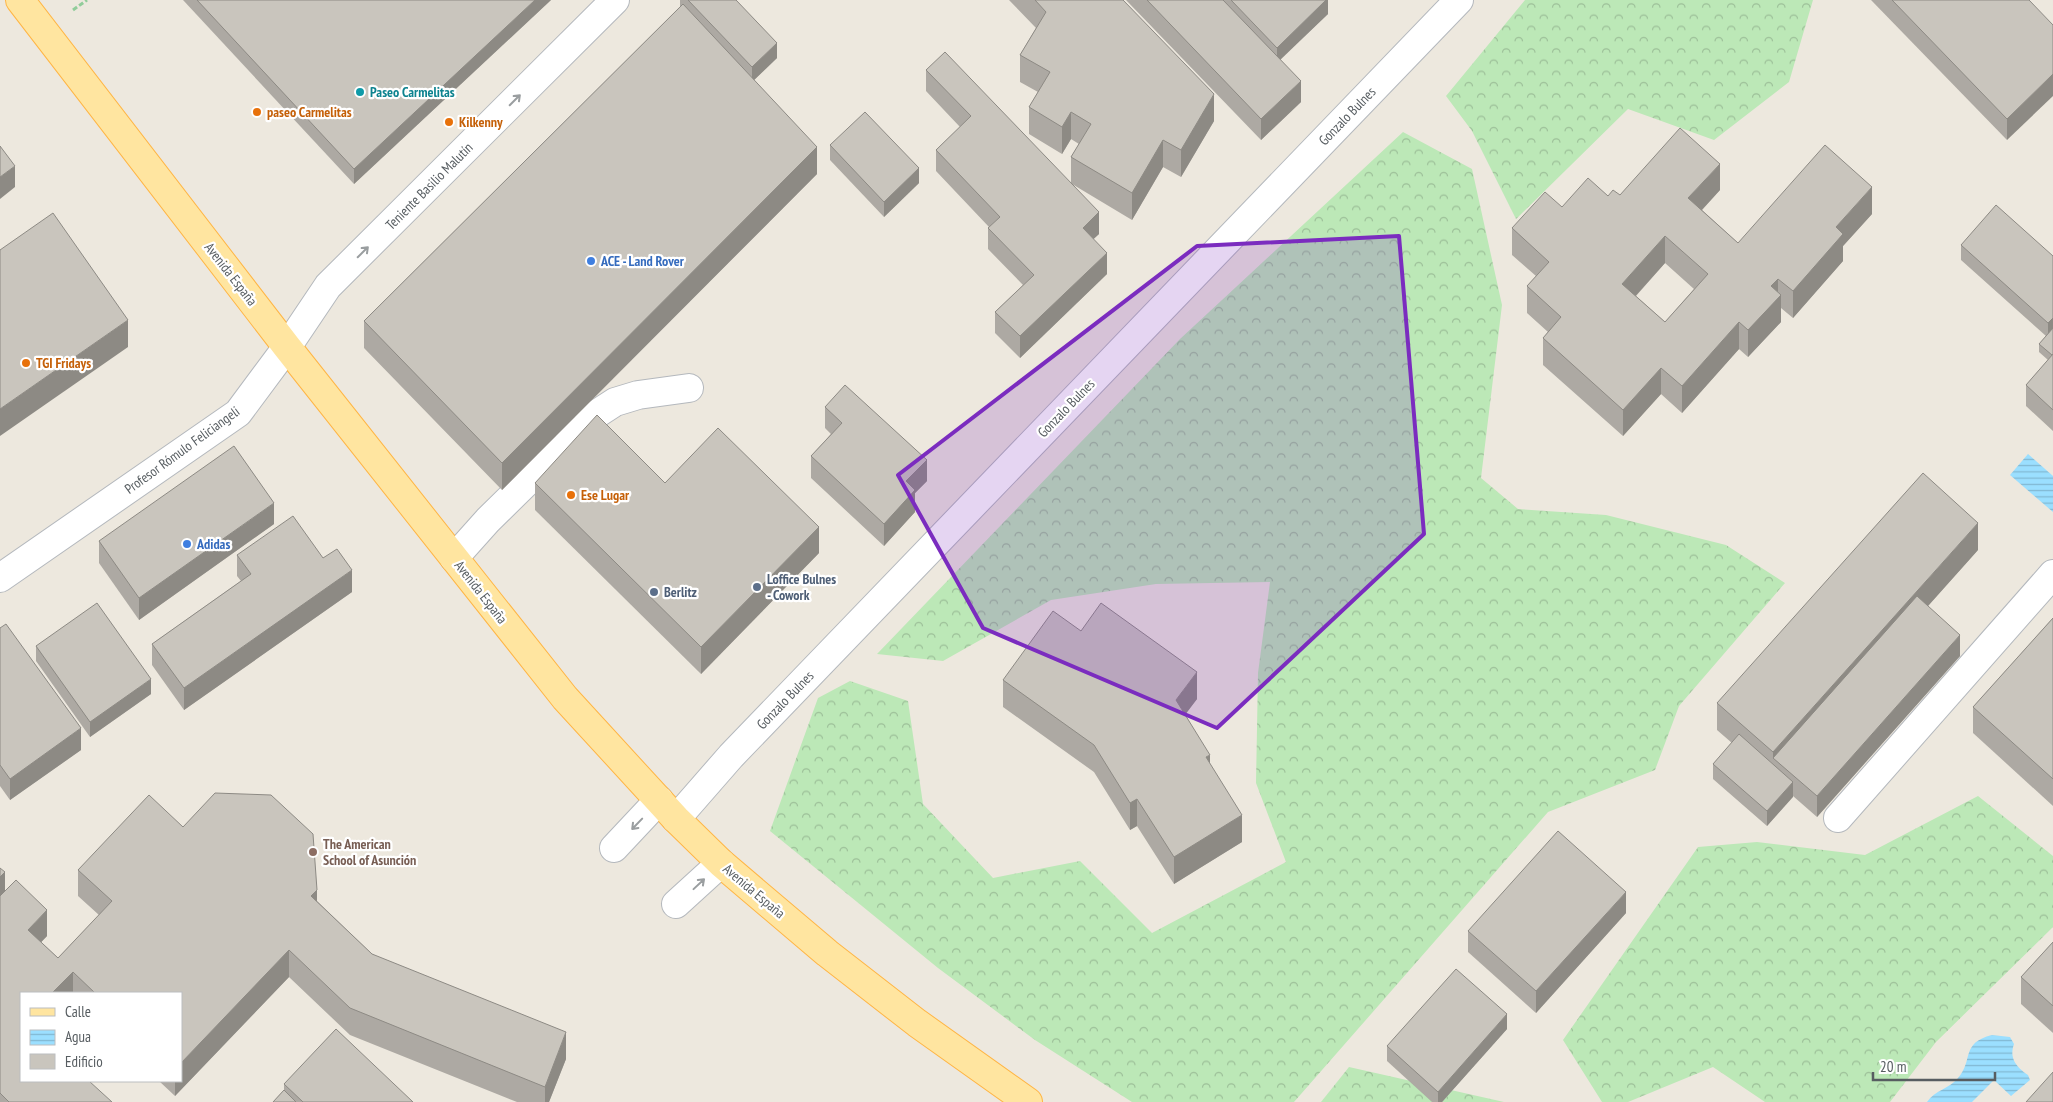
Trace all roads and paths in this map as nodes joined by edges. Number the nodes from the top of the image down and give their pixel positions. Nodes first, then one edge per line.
1 (20, 0) edge
2 (615, 0) edge
3 (1459, 0) edge
4 (328, 286) joint
5 (287, 347) junction
6 (689, 388) dead end
7 (454, 558) junction
8 (2053, 574) edge
9 (0, 578) edge
10 (668, 810) junction
11 (1838, 818) dead end
12 (614, 848) dead end
13 (721, 864) junction
14 (676, 904) dead end
15 (1028, 1102) edge

1 - 5 main road, Avenida España
4 -> 2 street, Teniente Basilio Malutín
3 - 10 street, Gonzalo Bulnes
4 - 5 street, Profesor Rómulo Feliciangeli
5 - 7 main road, Avenida España
5 - 9 street, Profesor Rómulo Feliciangeli
6 - 7 street
7 - 10 main road, Avenida España
8 - 11 street
10 -> 12 street, Gonzalo Bulnes
10 - 13 main road, Avenida España
14 -> 13 street
13 - 15 main road, Avenida España

